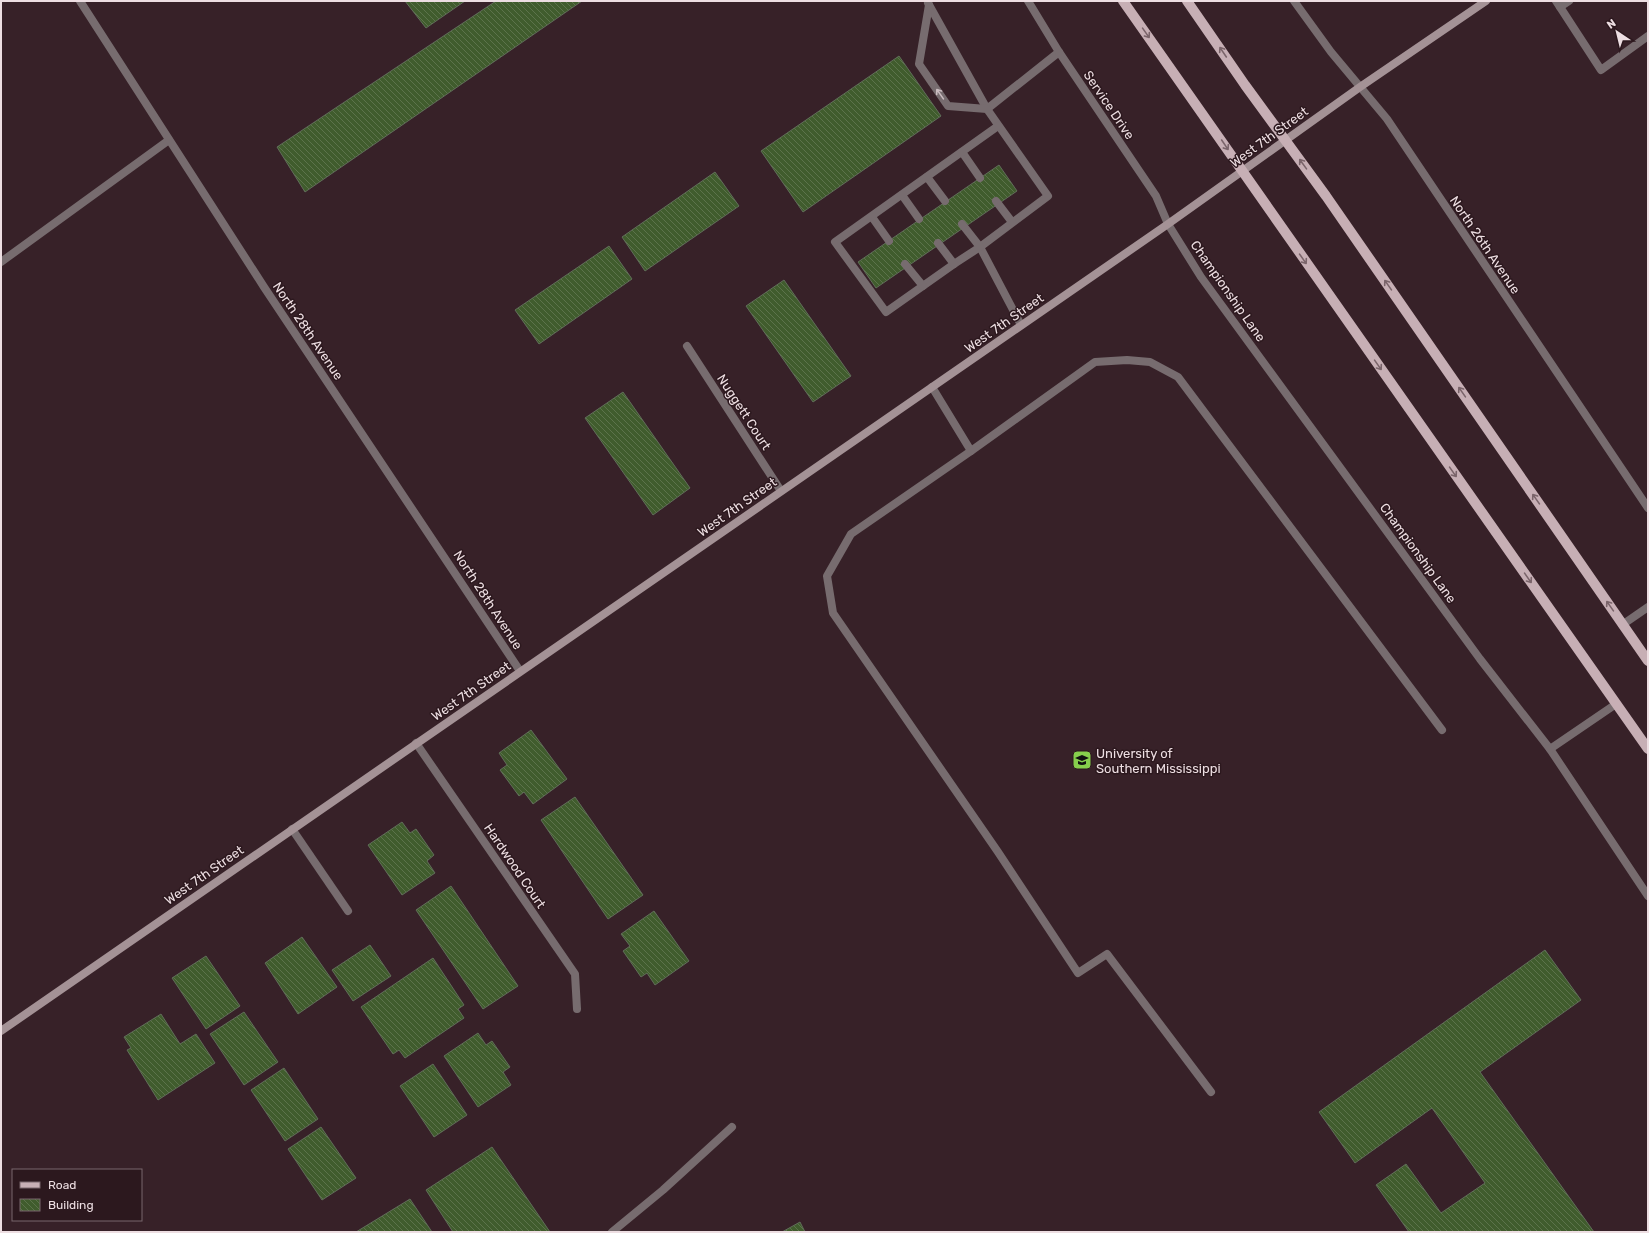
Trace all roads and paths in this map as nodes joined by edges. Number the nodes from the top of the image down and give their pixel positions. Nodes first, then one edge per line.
1 (80, 1) edge
2 (1028, 1) edge
3 (1123, 1) edge
4 (1187, 1) edge
5 (1294, 1) edge
6 (1486, 1) edge
7 (1569, 1) edge
8 (928, 3) edge
9 (1558, 4) edge
10 (1648, 36) edge
11 (1060, 52) junction
12 (1360, 86) junction
13 (987, 108) junction
14 (998, 126) junction
15 (169, 140) junction
16 (962, 152) junction
17 (927, 177) junction
18 (980, 178) dead end
19 (902, 195) junction
20 (945, 201) dead end
21 (996, 201) dead end
22 (872, 217) junction
23 (919, 219) dead end
24 (1012, 222) junction
25 (962, 224) dead end
26 (1168, 224) junction
27 (889, 241) dead end
28 (938, 243) dead end
29 (980, 247) junction
30 (1, 262) edge
31 (905, 264) dead end
32 (954, 264) junction
33 (923, 286) junction
34 (1020, 326) junction
35 (687, 346) dead end
36 (932, 387) junction
37 (971, 450) junction
38 (781, 491) junction
39 (1648, 508) edge
40 (1648, 607) edge
41 (1622, 625) junction
42 (1648, 661) edge
43 (520, 671) junction
44 (1616, 704) junction
45 (1442, 730) dead end
46 (416, 743) junction
47 (1550, 749) junction
48 (1648, 750) edge
49 (292, 829) junction
50 (1648, 896) edge
51 (348, 911) dead end
52 (577, 1009) dead end
53 (1, 1031) edge
54 (1211, 1092) dead end
55 (732, 1126) dead end
56 (612, 1232) edge

1 - 15 street, North 28th Avenue
2 - 11 street, Service Drive
3 -> 44 main road
41 -> 4 main road
5 - 12 street, North 26th Avenue
6 - 12 main road, West 7th Street
7 - 9 street
8 - 13 street
13 -> 8 street
9 - 10 street
11 - 13 street
11 - 26 street, Service Drive
12 - 26 main road, West 7th Street
12 - 39 street, North 26th Avenue
13 - 14 street
14 - 16 street
14 - 24 street
15 - 30 street
15 - 43 street, North 28th Avenue
16 - 17 street
16 - 18 street
17 - 19 street
17 - 20 street
19 - 22 street
19 - 23 street
21 - 24 street
22 - 27 street
22 - 33 street
24 - 29 street
25 - 29 street
26 - 34 main road, West 7th Street
26 - 47 street, Championship Lane
28 - 32 street
29 - 32 street
29 - 34 street
31 - 33 street
32 - 33 street
34 - 36 main road, West 7th Street
35 - 38 street, Nuggett Court
36 - 37 street
36 - 38 main road, West 7th Street
37 - 45 street
37 - 54 street
38 - 43 main road, West 7th Street
40 - 41 street
41 - 42 main road
43 - 46 main road, West 7th Street
44 - 47 street
44 - 48 main road
46 - 49 main road, West 7th Street
46 - 52 street, Hardwood Court
47 - 50 street, Championship Lane
49 - 51 street
49 - 53 main road, West 7th Street
55 - 56 street

